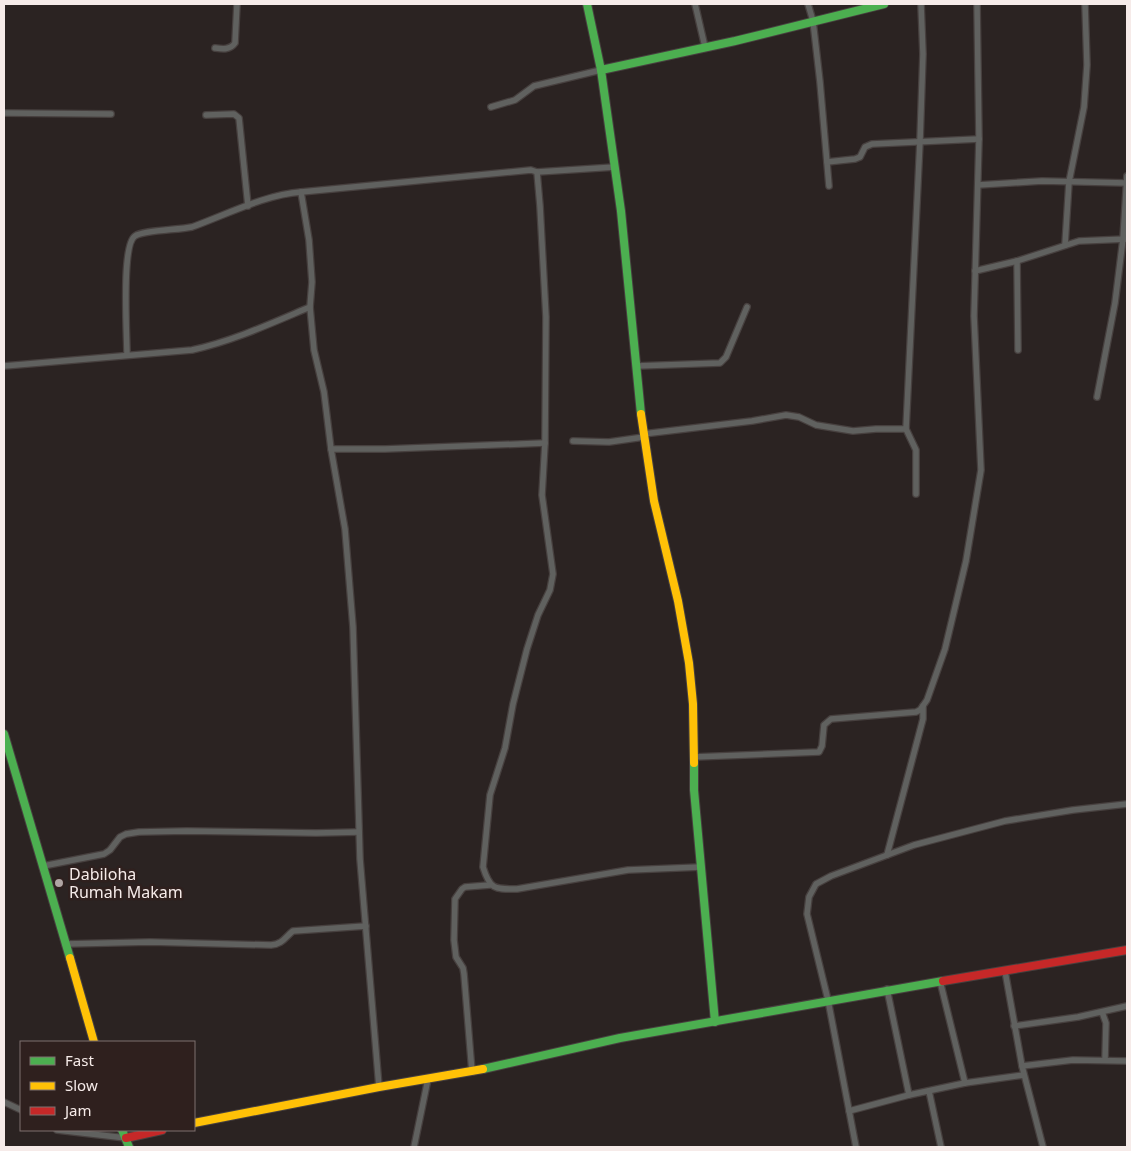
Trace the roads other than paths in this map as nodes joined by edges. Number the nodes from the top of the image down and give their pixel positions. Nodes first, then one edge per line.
1 (237, 4) edge
2 (587, 4) edge
3 (696, 4) edge
4 (808, 4) edge
5 (884, 4) edge
6 (921, 4) edge
7 (977, 4) edge
8 (1085, 4) edge
9 (866, 6) edge
10 (813, 21) junction
11 (705, 47) junction
12 (215, 48) dead end
13 (601, 70) junction
14 (491, 107) dead end
15 (4, 113) edge
16 (111, 114) dead end
17 (206, 115) dead end
18 (979, 139) junction
19 (920, 141) junction
20 (828, 162) junction
21 (615, 167) junction
22 (537, 172) junction
23 (1127, 176) edge
24 (1069, 182) junction
25 (1127, 184) edge
26 (978, 185) junction
27 (829, 186) dead end
28 (301, 192) junction
29 (248, 206) junction
30 (1125, 239) edge
31 (1065, 245) junction
32 (1017, 261) junction
33 (974, 271) junction
34 (310, 307) junction
35 (746, 307) dead end
36 (1018, 350) dead end
37 (127, 355) junction
38 (4, 366) edge
39 (636, 366) junction
40 (1097, 398) dead end
41 (906, 429) junction
42 (644, 435) junction
43 (573, 442) dead end
44 (545, 443) junction
45 (331, 449) junction
46 (916, 494) dead end
47 (923, 706) junction
48 (4, 734) edge
49 (694, 757) junction
50 (1127, 804) edge
51 (359, 832) junction
52 (886, 855) junction
53 (43, 866) junction
54 (701, 867) junction
55 (490, 885) junction
56 (366, 926) junction
57 (66, 944) junction
58 (1127, 950) edge
59 (1005, 971) junction
60 (940, 982) junction
61 (887, 989) junction
62 (828, 1000) junction
63 (1127, 1006) edge
64 (1102, 1012) junction
65 (715, 1022) junction
66 (1014, 1026) junction
67 (94, 1041) edge
68 (1105, 1060) junction
69 (1127, 1061) edge
70 (1022, 1066) junction
71 (472, 1072) junction
72 (1024, 1075) junction
73 (428, 1079) junction
74 (964, 1083) junction
75 (380, 1087) junction
76 (929, 1091) junction
77 (909, 1095) junction
78 (4, 1102) edge
79 (20, 1110) edge
80 (849, 1111) junction
81 (195, 1123) edge
82 (66, 1131) edge
83 (122, 1131) edge
84 (158, 1131) edge
85 (126, 1138) junction
86 (129, 1147) edge
87 (414, 1147) edge
88 (856, 1147) edge
89 (941, 1147) edge
90 (1043, 1147) edge

1 - 12 street
2 - 13 street
3 - 11 street
4 - 10 street
5 - 9 street
6 - 19 street
7 - 18 street
8 - 24 street
9 - 10 street
10 - 11 street
10 - 20 street
11 - 13 street
13 - 14 street
13 - 21 street
15 - 16 street
17 - 29 street
18 - 19 street
18 - 26 street
19 - 20 street
19 - 41 street
20 - 27 street
21 - 22 street
21 - 39 street
22 - 28 street
22 - 44 street
23 - 25 street
24 - 25 street
24 - 26 street
24 - 31 street
25 - 30 street
26 - 33 street
28 - 29 street
28 - 34 street
29 - 37 street
30 - 31 street
30 - 40 street
31 - 32 street
32 - 33 street
32 - 36 street
33 - 47 street
34 - 37 street
34 - 45 street
35 - 39 street
37 - 38 street
39 - 42 street
41 - 42 street
41 - 46 street
42 - 43 street
42 - 49 street
44 - 45 street
44 - 55 street
45 - 51 street
47 - 49 street
47 - 52 street
48 - 53 street
49 - 54 street
50 - 52 street
51 - 53 street
51 - 56 street
52 - 62 street
53 - 57 street
54 - 55 street
54 - 65 street
55 - 71 street
56 - 57 street
56 - 75 street
57 - 67 street
58 - 59 street
59 - 60 street
59 - 66 street
60 - 61 street
60 - 74 street
61 - 62 street
61 - 77 street
62 - 65 street
62 - 80 street
63 - 64 street
64 - 66 street
64 - 68 street
65 - 71 street
66 - 70 street
68 - 69 street
68 - 70 street
70 - 72 street
71 - 73 street
72 - 74 street
72 - 90 street
73 - 75 street
73 - 87 street
74 - 76 street
75 - 81 street
76 - 77 street
76 - 89 street
77 - 80 street
78 - 79 street
80 - 88 street
82 - 85 street
83 - 85 street
84 - 85 street
85 - 86 street

